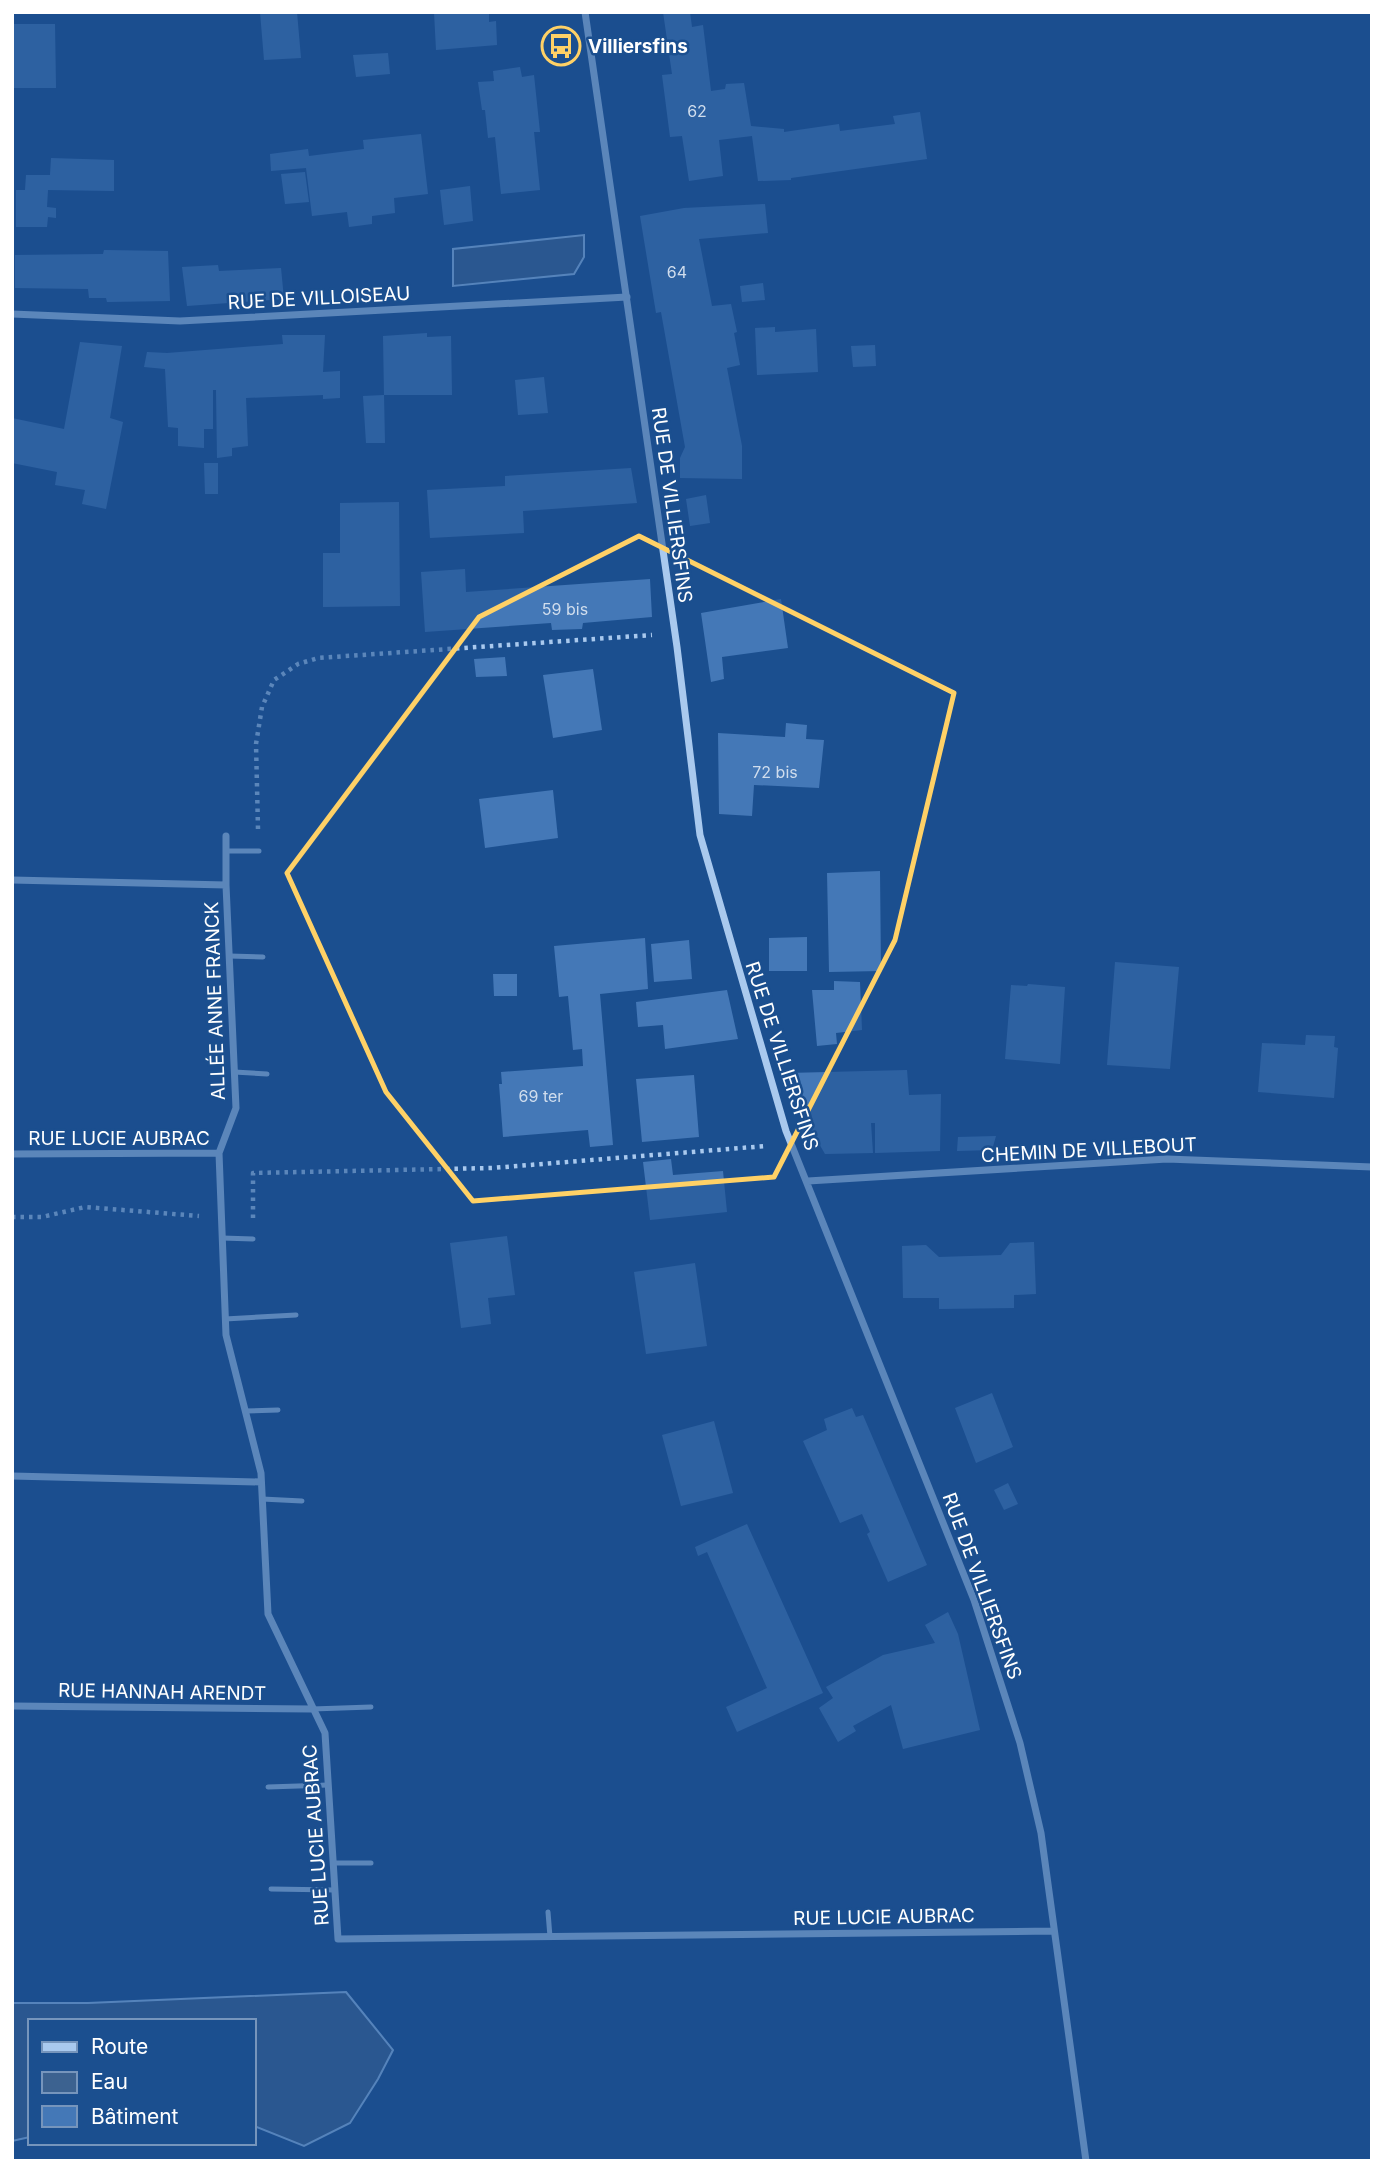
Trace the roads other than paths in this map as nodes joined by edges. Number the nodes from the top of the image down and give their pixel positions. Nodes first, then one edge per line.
1 (585, 12) edge
2 (627, 297) junction
3 (12, 314) edge
4 (226, 836) dead end
5 (226, 851) junction
6 (259, 851) road end
7 (12, 880) edge
8 (226, 886) junction
9 (229, 956) junction
10 (263, 957) dead end
11 (234, 1072) junction
12 (267, 1074) dead end
13 (219, 1153) junction
14 (12, 1154) edge
15 (1372, 1167) edge
16 (808, 1181) junction
17 (222, 1238) junction
18 (253, 1239) dead end
19 (296, 1315) dead end
20 (225, 1319) junction
21 (278, 1410) dead end
22 (245, 1411) junction
23 (12, 1476) edge
24 (261, 1482) junction
25 (262, 1499) junction
26 (302, 1501) dead end
27 (12, 1706) edge
28 (371, 1707) dead end
29 (312, 1709) junction
30 (328, 1784) junction
31 (268, 1787) dead end
32 (333, 1863) junction
33 (371, 1863) dead end
34 (271, 1889) dead end
35 (335, 1890) junction
36 (548, 1912) dead end
37 (1054, 1931) junction
38 (550, 1937) junction
39 (1086, 2161) edge

1 - 2 street, RUE DE VILLIERSFINS
2 - 3 street, RUE DE VILLOISEAU
2 - 16 street, RUE DE VILLIERSFINS
4 - 5 street, ALLÉE ANNE FRANCK
5 - 6 lane
5 - 8 street, ALLÉE ANNE FRANCK
7 - 8 street, ALLÉE ANNE FRANCK
8 - 9 street, ALLÉE ANNE FRANCK
9 - 10 lane
9 - 11 street, ALLÉE ANNE FRANCK
11 - 12 lane
11 - 13 street, ALLÉE ANNE FRANCK
13 - 14 street, RUE LUCIE AUBRAC
13 - 17 street, RUE LUCIE AUBRAC
15 - 16 street, CHEMIN DE VILLEBOUT
16 - 37 street, RUE DE VILLIERSFINS
17 - 18 lane
17 - 20 street, RUE LUCIE AUBRAC
19 - 20 lane
20 - 22 street, RUE LUCIE AUBRAC
21 - 22 lane
22 - 24 street, RUE LUCIE AUBRAC
23 - 24 street
24 - 25 street, RUE LUCIE AUBRAC
25 - 26 lane
25 - 29 street, RUE LUCIE AUBRAC
27 - 29 street, RUE HANNAH ARENDT
28 - 29 lane
29 - 30 street, RUE LUCIE AUBRAC
30 - 31 lane
30 - 32 street, RUE LUCIE AUBRAC
32 - 33 lane
32 - 35 street, RUE LUCIE AUBRAC
34 - 35 lane
35 - 38 street, RUE LUCIE AUBRAC
36 - 38 lane
37 - 38 street, RUE LUCIE AUBRAC
37 - 39 street, RUE DE VILLIERSFINS

